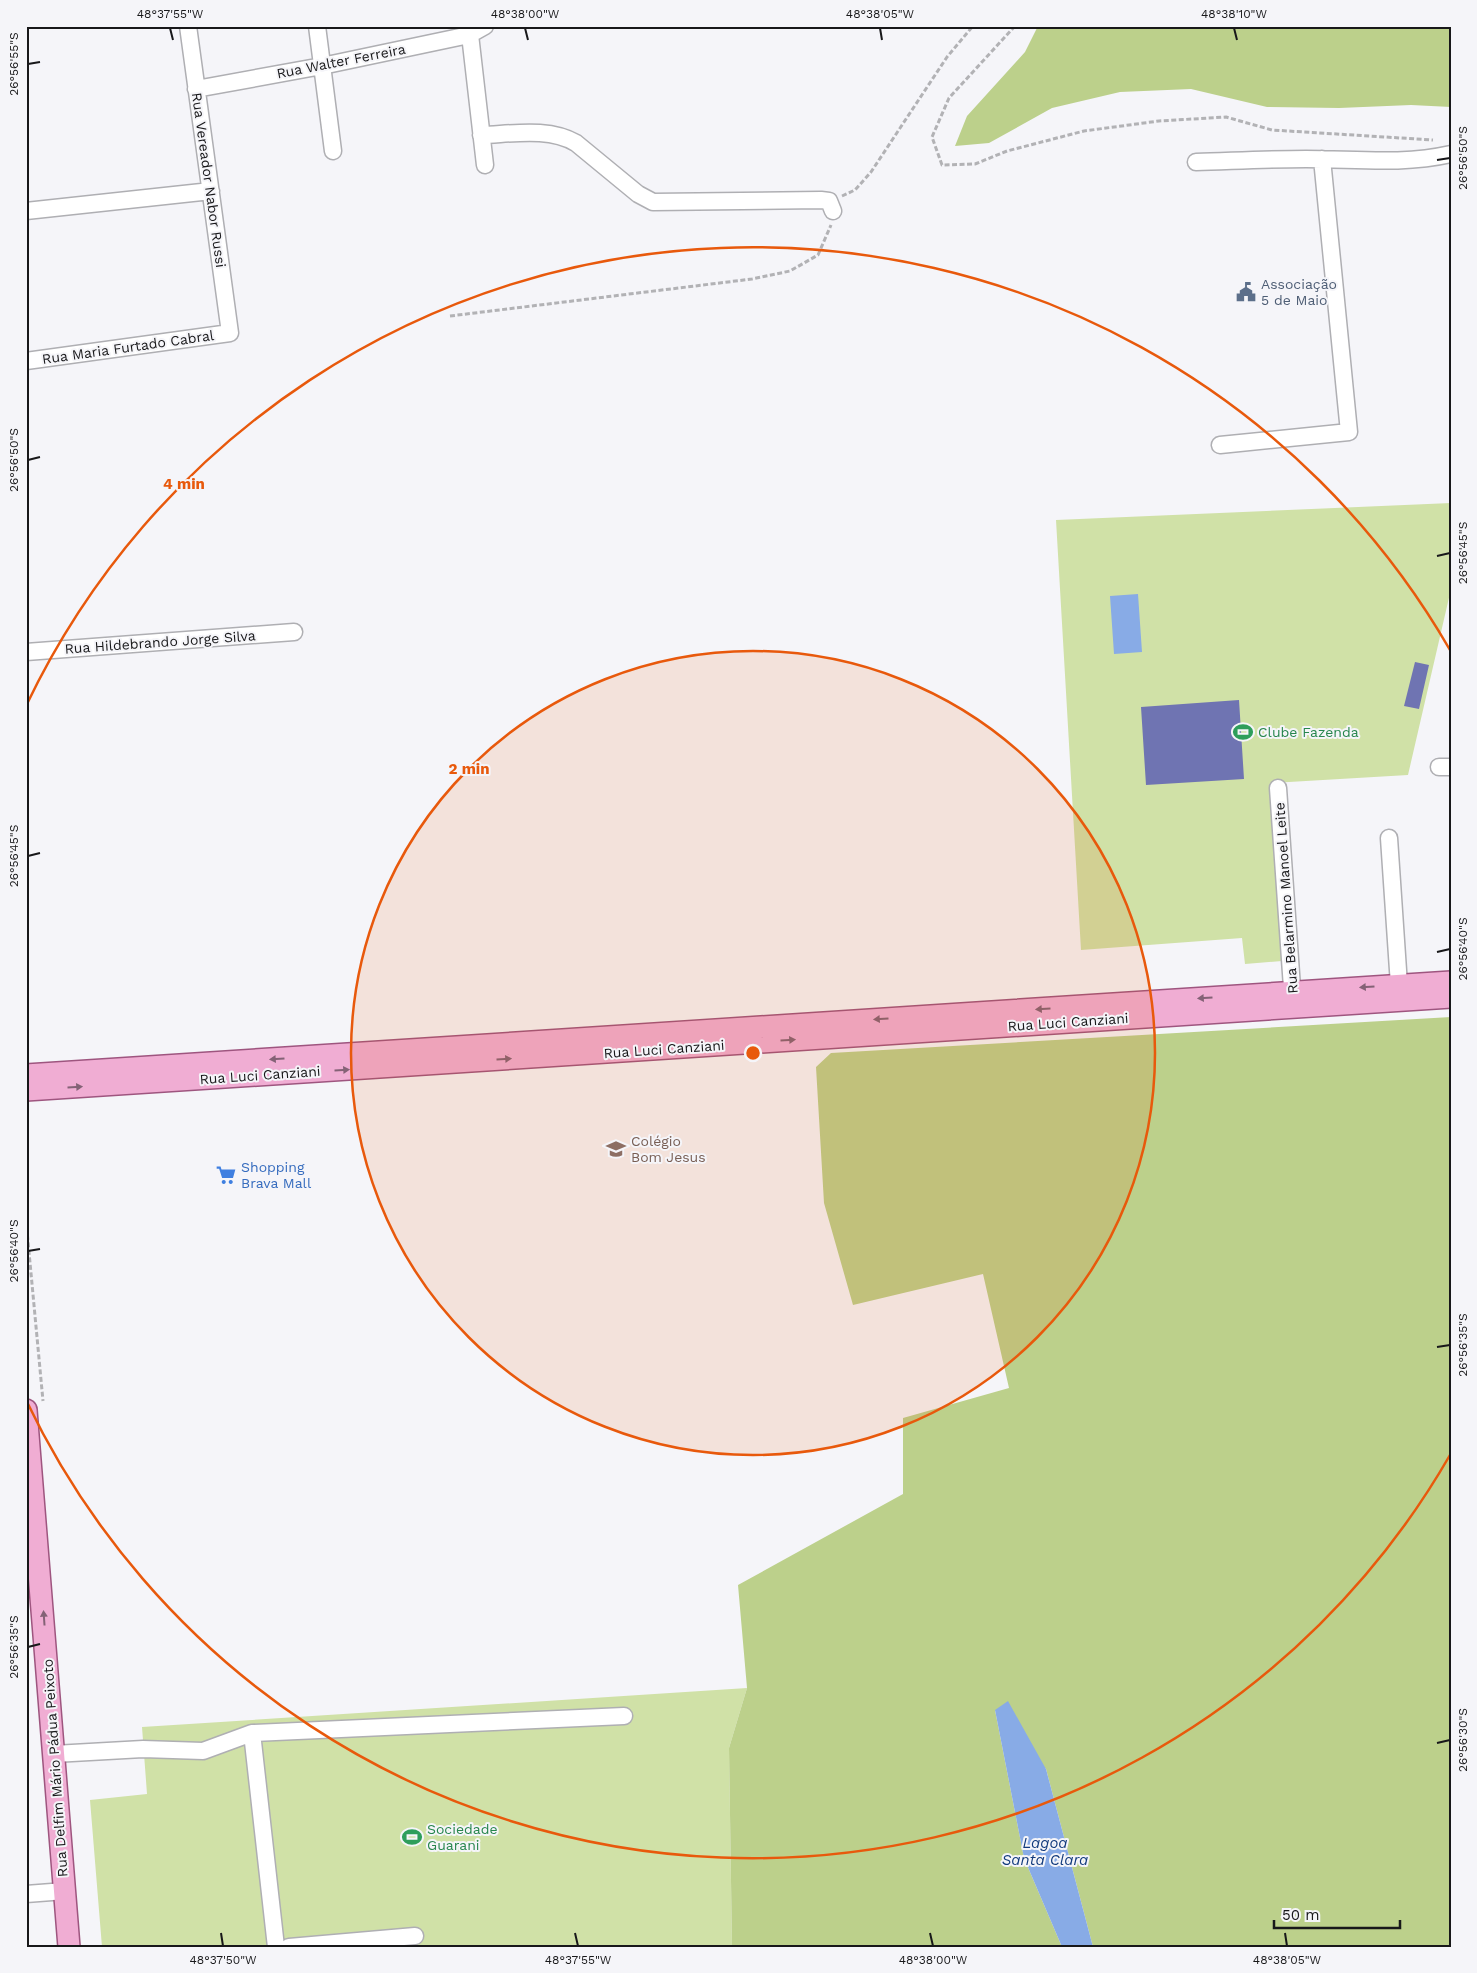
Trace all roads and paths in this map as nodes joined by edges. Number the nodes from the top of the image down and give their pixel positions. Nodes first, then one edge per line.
1 (188, 26) edge
2 (317, 26) edge
3 (485, 26) edge
4 (974, 26) edge
5 (1015, 26) edge
6 (469, 31) edge
7 (322, 66) junction
8 (196, 89) junction
9 (481, 135) junction
10 (1436, 140) dead end
11 (333, 151) dead end
12 (1451, 154) edge
13 (1322, 159) junction
14 (1196, 162) dead end
15 (485, 166) dead end
16 (211, 191) junction
17 (831, 206) junction
18 (26, 211) edge
19 (450, 316) dead end
20 (230, 333) joint
21 (26, 361) edge
22 (1220, 445) dead end
23 (294, 632) dead end
24 (26, 652) edge
25 (1278, 788) dead end
26 (1389, 838) dead end
27 (1451, 982) edge
28 (1399, 985) junction
29 (1451, 997) edge
30 (1293, 1000) junction
31 (26, 1075) edge
32 (26, 1090) edge
33 (26, 1410) edge
34 (34, 1582) edge
35 (624, 1716) dead end
36 (252, 1733) junction
37 (54, 1754) junction
38 (65, 1891) junction
39 (26, 1894) edge
40 (415, 1936) dead end
41 (333, 1945) edge
42 (69, 1947) edge
43 (276, 1947) edge
44 (289, 1947) edge

1 - 8 street, Rua Vereador Nabor Russi
2 - 7 street
3 - 6 street, Rua Walter Ferreira
4 - 17 path
5 - 10 path
6 - 7 street, Rua Walter Ferreira
6 - 9 street
7 - 8 street, Rua Walter Ferreira
7 - 11 street
8 - 16 street, Rua Vereador Nabor Russi
9 - 15 street
9 - 17 street
12 - 13 street
13 - 14 street
13 - 22 street
16 - 18 street
16 - 20 street, Rua Vereador Nabor Russi
17 - 19 path
20 - 21 street, Rua Maria Furtado Cabral
23 - 24 street, Rua Hildebrando Jorge Silva
25 - 30 street, Rua Belarmino Manoel Leite
26 - 28 street
27 - 28 main road, Rua Luci Canziani
28 -> 30 main road, Rua Luci Canziani
29 - 30 main road, Rua Luci Canziani
30 -> 31 main road, Rua Luci Canziani
32 -> 30 main road, Rua Luci Canziani
33 - 34 main road, Rua Delfim Mário Pádua Peixoto
37 -> 34 main road, Rua Delfim Mário Pádua Peixoto
35 - 36 street
36 - 37 street
36 - 43 street
37 - 38 main road, Rua Delfim Mário Pádua Peixoto
38 - 39 street
38 - 42 main road, Rua Delfim Mário Pádua Peixoto
40 - 41 street
41 - 44 street

